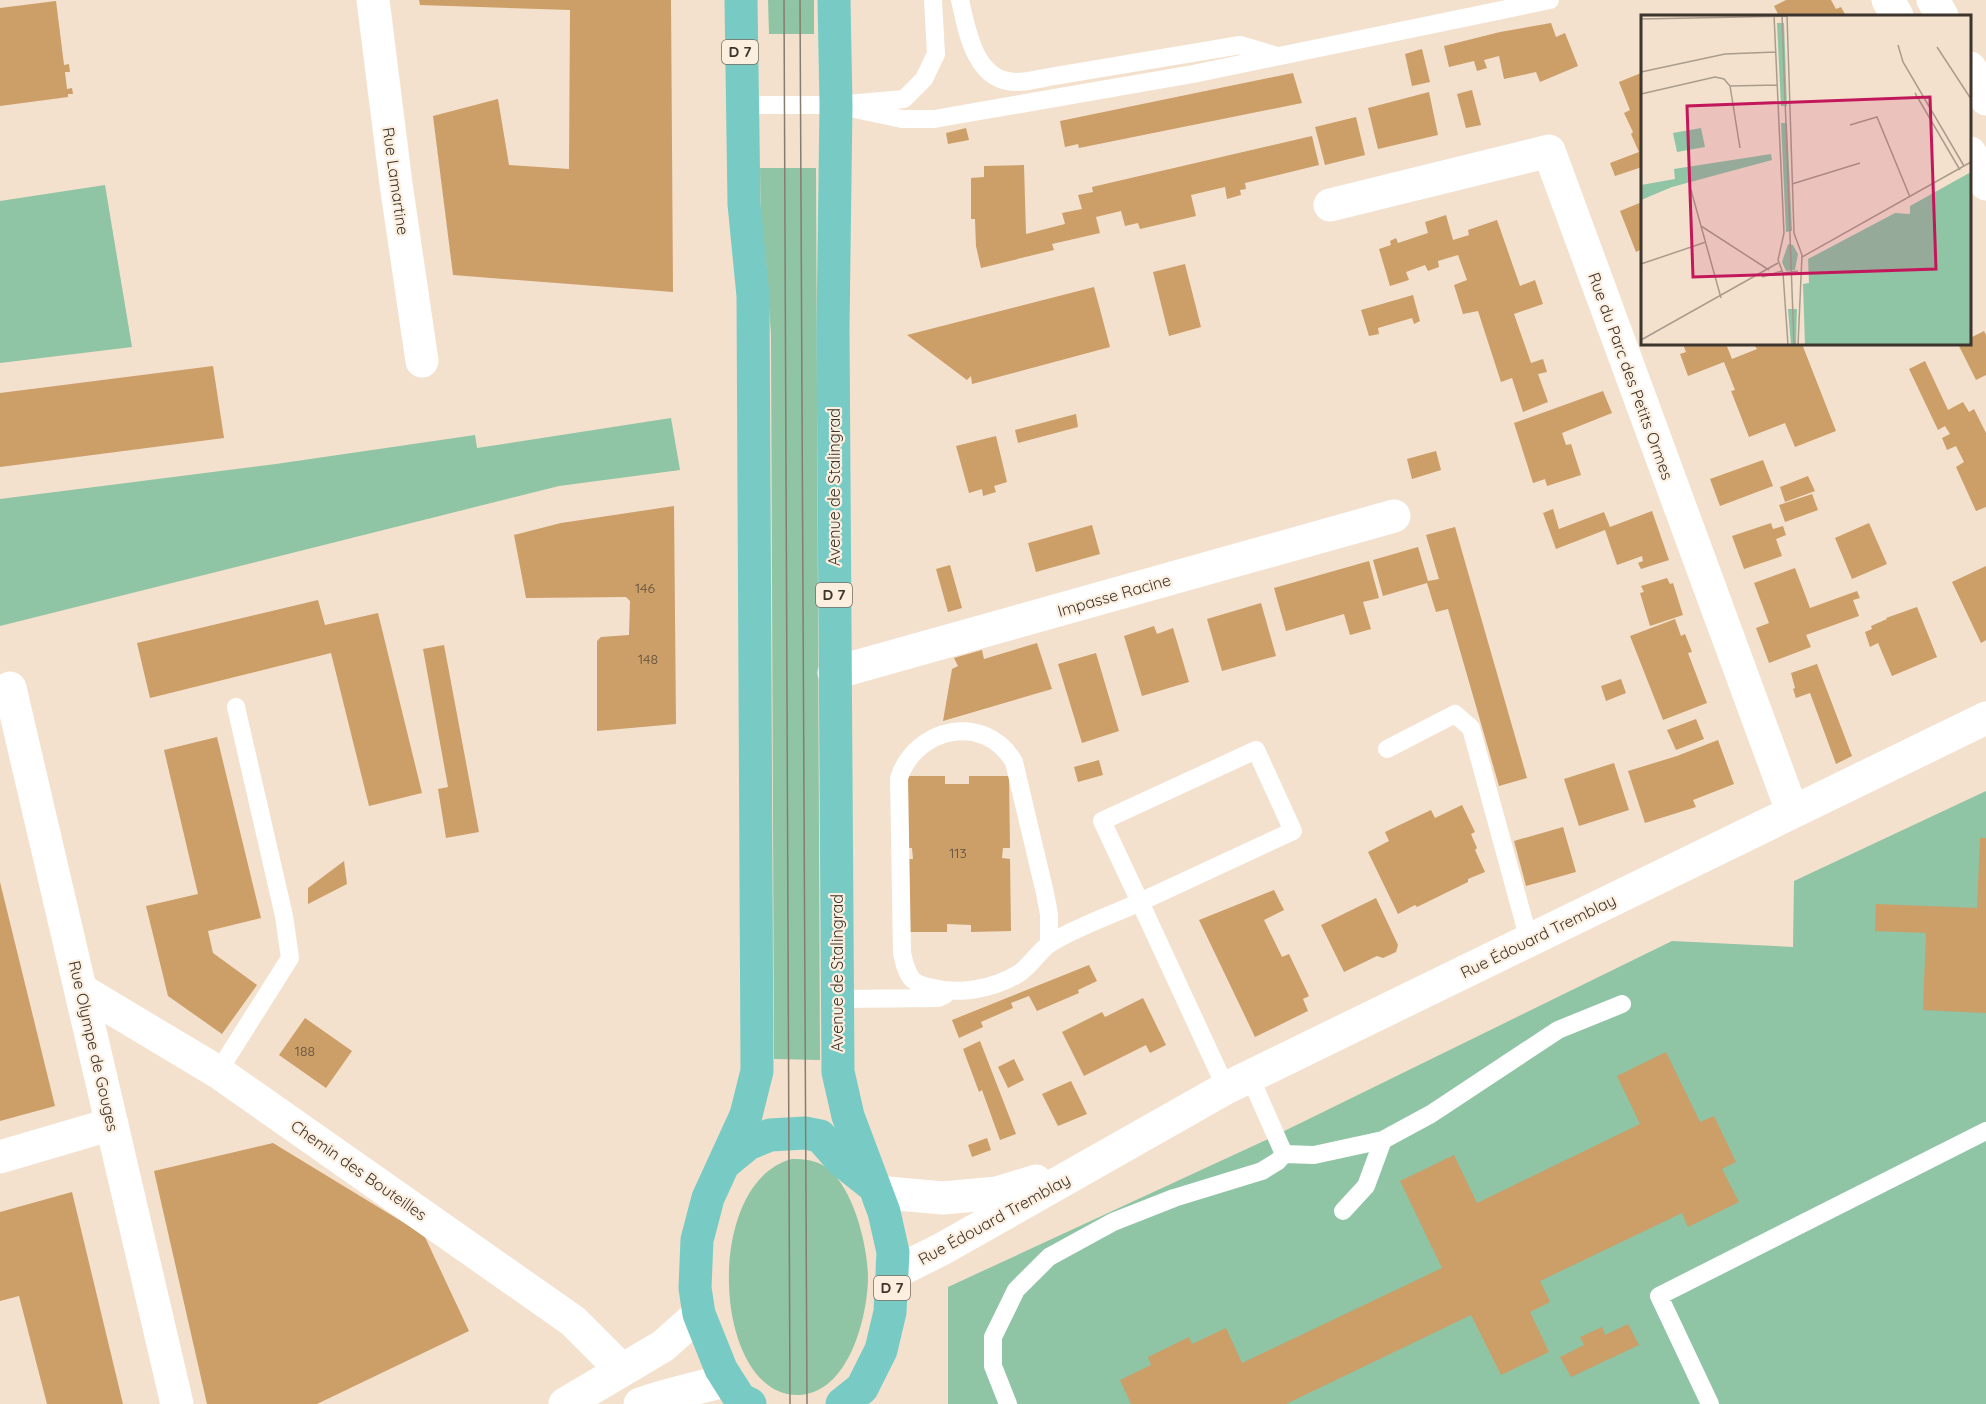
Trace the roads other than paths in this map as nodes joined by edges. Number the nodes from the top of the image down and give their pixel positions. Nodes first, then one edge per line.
1 (373, 0) edge
2 (741, 0) edge
3 (834, 0) edge
4 (933, 0) edge
5 (960, 0) edge
6 (1550, 0) edge
7 (1888, 0) edge
8 (1933, 0) edge
9 (1489, 6) edge
10 (1896, 15) edge
11 (1941, 15) edge
12 (1279, 56) junction
13 (1971, 70) edge
14 (1986, 99) edge
15 (741, 105) junction
16 (836, 105) junction
17 (1971, 155) edge
18 (1986, 184) edge
19 (1330, 205) dead end
20 (423, 361) dead end
21 (1394, 516) dead end
22 (834, 673) junction
23 (10, 688) dead end
24 (236, 707) dead end
25 (1986, 718) edge
26 (1387, 749) dead end
27 (1792, 812) junction
28 (1140, 902) junction
29 (1529, 940) junction
30 (1049, 944) junction
31 (81, 990) junction
32 (951, 991) junction
33 (837, 999) junction
34 (1622, 1004) dead end
35 (218, 1072) junction
36 (1238, 1083) junction
37 (112, 1124) junction
38 (1986, 1131) edge
39 (1383, 1140) junction
40 (1284, 1154) junction
41 (0, 1157) edge
42 (726, 1162) junction
43 (1094, 1162) junction
44 (874, 1189) junction
45 (1343, 1211) dead end
46 (892, 1274) junction
47 (699, 1314) junction
48 (622, 1370) junction
49 (739, 1397) edge
50 (855, 1399) edge
51 (177, 1404) edge
52 (565, 1404) edge
53 (640, 1404) edge
54 (1008, 1404) edge
55 (1710, 1404) edge

1 - 20 street, Rue Lamartine
2 - 15 main road, D 7
3 - 16 main road, Avenue de Stalingrad / D 7
4 - 16 lane
5 - 12 lane
6 - 9 lane
7 - 10 street
8 - 11 street
9 - 12 lane
12 - 16 lane
13 - 14 street
15 - 16 lane
15 - 42 main road, D 7
16 - 22 main road, Avenue de Stalingrad / D 7
17 - 18 street
19 - 27 street, Rue du Parc des Petits Ormes
21 - 22 street, Impasse Racine
22 - 33 main road, Avenue de Stalingrad / D 7
23 - 31 street, Rue Olympe de Gouges
24 - 35 lane
25 - 27 street, Rue Édouard Tremblay
26 - 29 lane
27 - 29 street, Rue Édouard Tremblay
28 - 28 lane
28 - 30 lane
28 - 36 lane
29 - 36 street, Rue Édouard Tremblay
30 - 32 lane
30 - 32 lane
31 - 35 street, Chemin des Bouteilles
31 - 37 street, Rue Olympe de Gouges
32 - 33 lane
33 - 44 main road, Avenue de Stalingrad / D 7
34 - 39 lane
35 - 48 street, Chemin des Bouteilles
36 - 40 lane
36 - 43 street, Rue Édouard Tremblay
37 - 41 street
37 - 51 street, Rue Olympe de Gouges
38 - 55 lane
39 - 40 lane
39 - 45 lane
40 - 54 lane
42 - 44 main road, D 7
42 - 47 main road, D 7
43 - 44 street, Rue Édouard Tremblay
43 - 46 street, Rue Édouard Tremblay
44 - 46 main road, D 7
46 - 50 main road, D 7
47 - 48 street
47 - 49 main road, D 7
48 - 52 street
49 - 53 street

